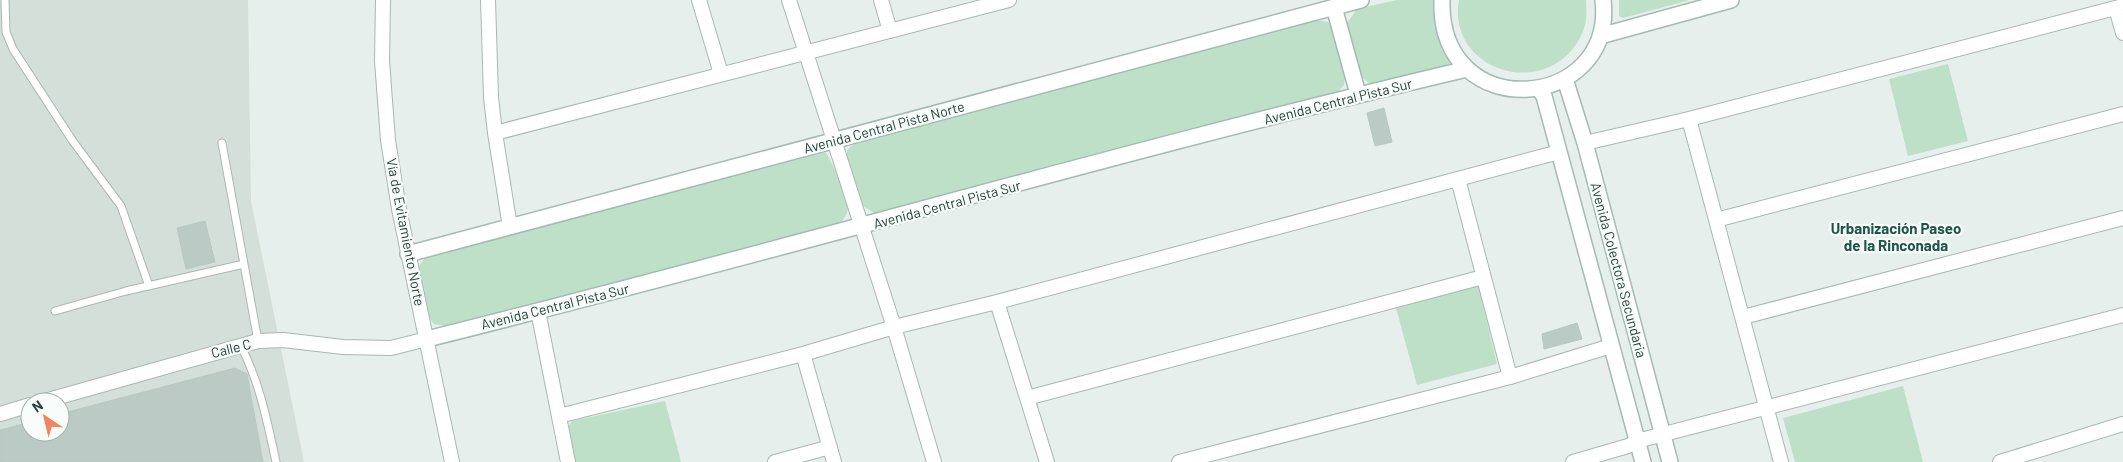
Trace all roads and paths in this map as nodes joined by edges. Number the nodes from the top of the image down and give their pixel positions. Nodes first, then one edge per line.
1 (5, 0) edge
2 (383, 0) edge
3 (488, 0) edge
4 (699, 0) edge
5 (790, 0) edge
6 (881, 0) edge
7 (1009, 0) edge
8 (1361, 0) edge
9 (1442, 0) edge
10 (1603, 0) edge
11 (1731, 0) edge
12 (973, 4) edge
13 (1334, 7) junction
14 (2120, 7) edge
15 (890, 31) junction
16 (2123, 33) edge
17 (1600, 36) junction
18 (805, 51) junction
19 (1467, 69) junction
20 (722, 74) junction
21 (1565, 79) junction
22 (1539, 89) junction
23 (1358, 94) junction
24 (2123, 114) edge
25 (1689, 120) junction
26 (495, 133) junction
27 (834, 140) junction
28 (222, 143) dead end
29 (1585, 144) junction
30 (1559, 152) junction
31 (1458, 179) junction
32 (2123, 218) edge
33 (1716, 220) junction
34 (862, 226) junction
35 (510, 227) junction
36 (408, 254) junction
37 (244, 264) junction
38 (1483, 277) junction
39 (149, 286) junction
40 (997, 302) junction
41 (538, 311) junction
42 (55, 312) dead end
43 (2123, 315) edge
44 (1742, 317) junction
45 (894, 327) junction
46 (427, 339) junction
47 (258, 341) junction
48 (240, 345) junction
49 (1611, 346) junction
50 (803, 354) junction
51 (1510, 377) junction
52 (70, 394) edge
53 (1027, 398) junction
54 (20, 408) edge
55 (1767, 408) junction
56 (0, 414) edge
57 (559, 416) junction
58 (2123, 424) edge
59 (1663, 434) junction
60 (1637, 441) junction
61 (830, 447) junction
62 (276, 462) edge
63 (452, 462) edge
64 (568, 462) edge
65 (775, 462) edge
66 (834, 462) edge
67 (934, 462) edge
68 (1047, 462) edge
69 (1179, 462) edge
70 (1573, 462) edge
71 (1643, 462) edge
72 (1670, 462) edge
73 (1781, 462) edge
74 (2000, 462) edge

1 - 39 lane
2 - 36 street, Vía de Evitamiento Norte
3 - 26 street
4 - 20 street
5 - 18 street
6 - 15 street
7 - 12 street
8 - 13 street, Avenida Central Pista Norte
9 - 19 street
10 - 17 street
11 - 17 street
12 - 15 street
13 - 23 street
13 - 27 street, Avenida Central Pista Norte
14 - 16 street
14 - 25 street
15 - 18 street
17 - 21 street
18 - 20 street
18 - 27 street
19 - 22 street
19 - 23 street, Avenida Central Pista Sur
20 - 26 street
21 - 22 street
21 - 29 street, Avenida Colectora Secundaria
22 - 30 street, Avenida Colectora Secundaria
23 - 34 street, Avenida Central Pista Sur
24 - 33 street
25 - 29 street
25 - 33 street
26 - 35 street
27 - 34 street
27 - 35 street, Avenida Central Pista Norte
28 - 37 lane
29 - 59 street, Avenida Colectora Secundaria
30 - 31 street
30 - 49 street, Avenida Colectora Secundaria
31 - 38 street
31 - 40 street
32 - 44 street
33 - 44 street
34 - 41 street, Avenida Central Pista Sur
34 - 45 street
35 - 36 street, Avenida Central Pista Norte
36 - 46 street, Vía de Evitamiento Norte
37 - 39 lane
37 - 47 lane
38 - 51 street
38 - 53 street
39 - 42 lane
40 - 45 street
40 - 53 street
41 - 46 street, Avenida Central Pista Sur
41 - 57 street
43 - 55 street
44 - 55 street
45 - 50 street
45 - 67 street
46 - 47 street, Calle C
46 - 63 street, Vía de Evitamiento Norte
47 - 48 street, Calle C
48 - 52 street, Calle C
48 - 62 lane
49 - 51 street
49 - 60 street, Avenida Colectora Secundaria
50 - 57 street
50 - 61 street
51 - 69 street
53 - 68 street
54 - 56 street
55 - 59 street
55 - 73 street
57 - 64 street
58 - 74 street
59 - 60 street
59 - 72 street, Avenida Colectora Secundaria
60 - 70 street
60 - 71 street, Avenida Colectora Secundaria
61 - 65 street
61 - 66 street

